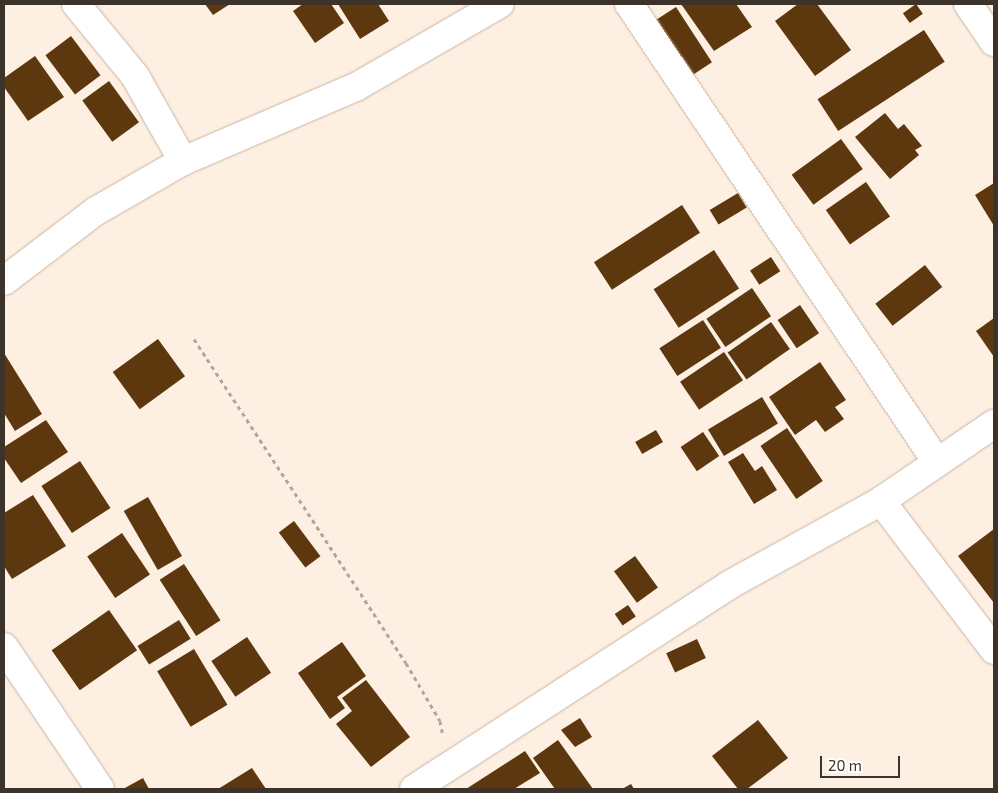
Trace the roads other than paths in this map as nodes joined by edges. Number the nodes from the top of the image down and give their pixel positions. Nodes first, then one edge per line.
1 (76, 4) edge
2 (499, 4) edge
3 (629, 4) edge
4 (968, 4) edge
5 (994, 42) edge
6 (183, 161) junction
7 (4, 281) edge
8 (994, 424) edge
9 (937, 462) junction
10 (881, 501) junction
11 (4, 647) edge
12 (994, 650) edge
13 (100, 789) edge
14 (414, 789) edge

1 - 6 street
2 - 6 street
3 - 9 street
4 - 5 street
6 - 7 street
8 - 9 street
9 - 10 street
10 - 12 street
10 - 14 street
11 - 13 street

